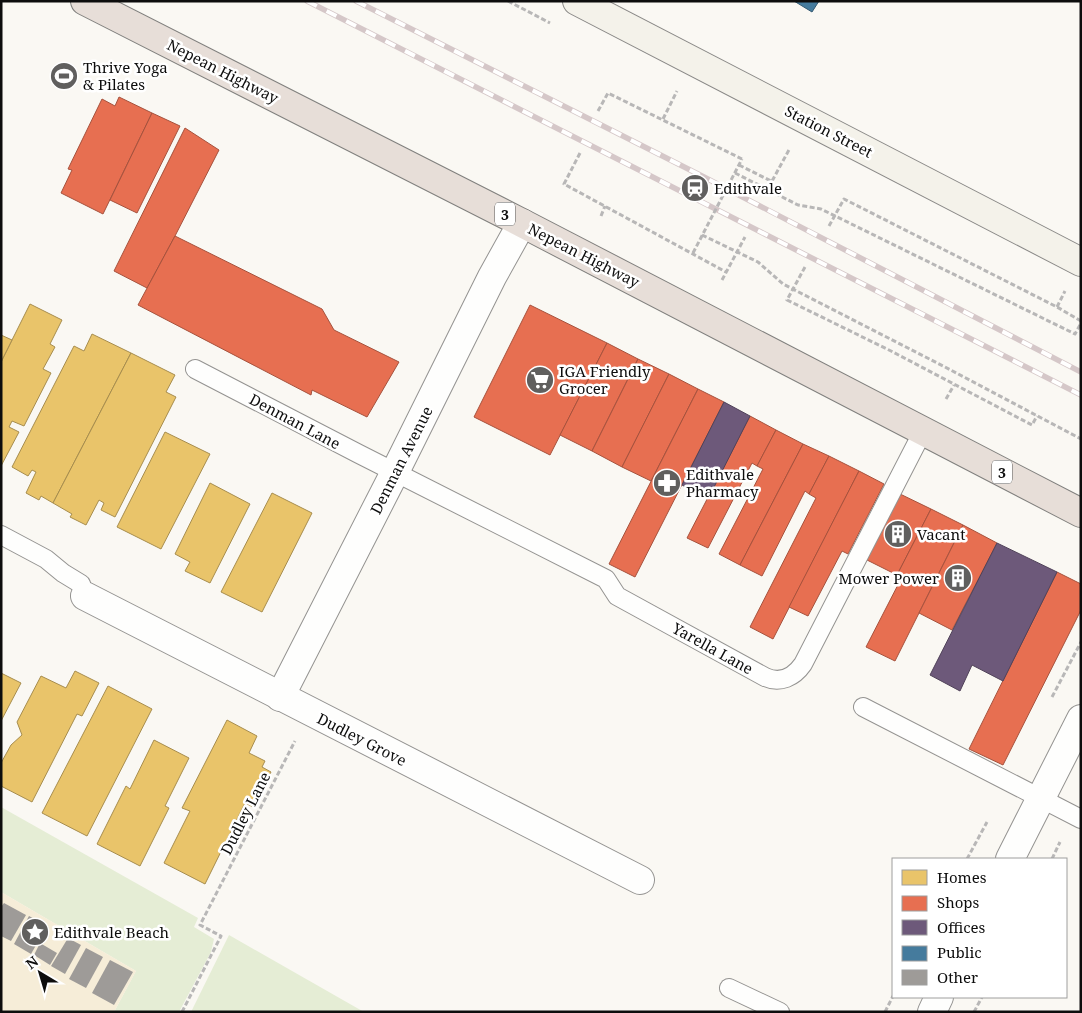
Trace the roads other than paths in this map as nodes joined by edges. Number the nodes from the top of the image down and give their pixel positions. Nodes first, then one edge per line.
1 (85, 1) edge
2 (577, 1) edge
3 (522, 222) junction
4 (1081, 262) edge
5 (195, 369) dead end
6 (923, 431) junction
7 (395, 472) junction
8 (1081, 513) edge
9 (1, 536) edge
10 (85, 596) joint
11 (280, 697) junction
12 (863, 707) dead end
13 (1081, 720) edge
14 (1041, 799) junction
15 (1081, 819) edge
16 (1011, 858) edge
17 (640, 880) dead end
18 (729, 988) dead end
19 (939, 998) edge
20 (780, 1012) edge
21 (932, 1012) edge

1 - 3 highway, Nepean Highway / 3
2 - 4 street, Station Street
3 - 6 highway, Nepean Highway / 3
3 - 7 street, Denman Avenue
5 - 7 lane, Denman Lane
6 - 7 lane, Yarella Lane
6 - 8 highway, Nepean Highway / 3
7 - 11 street, Denman Avenue
9 - 10 lane
10 - 11 street, Dudley Grove
11 - 17 street, Dudley Grove
12 - 14 lane
13 - 14 street
14 - 15 lane
14 - 16 street
18 - 20 lane
19 - 21 street

